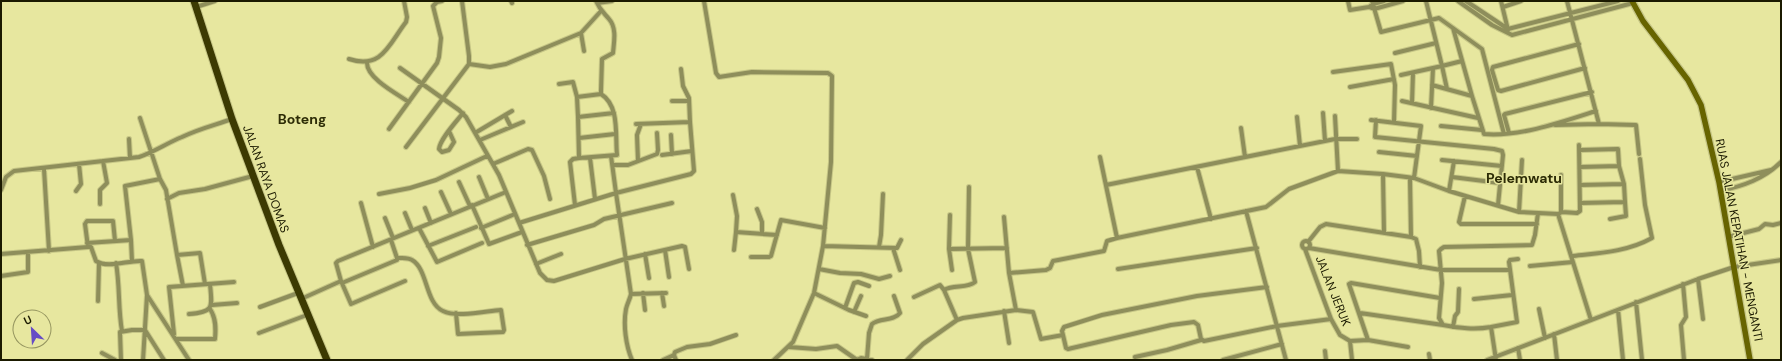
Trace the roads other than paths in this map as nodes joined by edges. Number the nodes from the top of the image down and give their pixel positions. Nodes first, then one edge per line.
1 (215, 1) edge
2 (404, 1) edge
3 (442, 1) edge
4 (462, 1) edge
5 (612, 1) edge
6 (704, 1) edge
7 (1348, 1) edge
8 (1384, 1) edge
9 (1403, 1) edge
10 (1426, 1) edge
11 (1458, 1) edge
12 (1466, 1) edge
13 (1501, 1) edge
14 (1520, 1) edge
15 (1567, 1) edge
16 (1618, 1) edge
17 (597, 2) edge
18 (1633, 2) edge
19 (195, 4) edge
20 (1370, 6) edge
21 (1503, 6) junction
22 (601, 11) junction
23 (1571, 14) junction
24 (1572, 19) junction
25 (1431, 20) junction
26 (1453, 28) junction
27 (1508, 32) junction
28 (581, 33) junction
29 (1436, 43) junction
30 (1580, 44) junction
31 (584, 51) dead end
32 (1394, 54) dead end
33 (349, 59) dead end
34 (1462, 61) junction
35 (367, 62) junction
36 (468, 64) junction
37 (1442, 66) junction
38 (400, 68) dead end
39 (681, 68) dead end
40 (1433, 68) junction
41 (1585, 68) junction
42 (1333, 72) dead end
43 (1413, 73) junction
44 (1401, 75) dead end
45 (1394, 79) junction
46 (422, 84) junction
47 (559, 84) dead end
48 (1432, 85) junction
49 (1350, 87) dead end
50 (1447, 89) junction
51 (1592, 92) junction
52 (601, 94) junction
53 (1472, 96) junction
54 (577, 97) junction
55 (443, 100) junction
56 (689, 100) junction
57 (672, 101) dead end
58 (1402, 101) dead end
59 (409, 102) junction
60 (1412, 103) junction
61 (1431, 108) junction
62 (512, 111) dead end
63 (1596, 111) junction
64 (463, 113) junction
65 (614, 113) junction
66 (1323, 113) dead end
67 (505, 115) junction
68 (1335, 116) dead end
69 (578, 117) junction
70 (1297, 117) dead end
71 (140, 118) dead end
72 (1478, 118) junction
73 (232, 120) junction
74 (524, 122) dead end
75 (690, 122) junction
76 (1394, 122) junction
77 (636, 124) dead end
78 (641, 124) junction
79 (1600, 124) junction
80 (1441, 126) dead end
81 (1549, 126) junction
82 (511, 127) junction
83 (1241, 128) dead end
84 (389, 129) dead end
85 (1482, 130) junction
86 (449, 131) junction
87 (476, 133) junction
88 (657, 133) dead end
89 (615, 134) junction
90 (1506, 134) junction
91 (671, 135) dead end
92 (129, 138) dead end
93 (579, 138) junction
94 (1335, 139) junction
95 (1357, 139) dead end
96 (480, 140) junction
97 (1325, 141) junction
98 (1419, 142) junction
99 (1300, 146) junction
100 (406, 147) dead end
101 (692, 151) junction
102 (1379, 152) dead end
103 (153, 153) junction
104 (672, 154) junction
105 (617, 155) junction
106 (662, 155) dead end
107 (487, 156) junction
108 (611, 156) junction
109 (1416, 156) junction
110 (1100, 157) dead end
111 (1245, 157) junction
112 (130, 158) junction
113 (579, 158) junction
114 (590, 158) junction
115 (1442, 160) dead end
116 (1522, 160) dead end
117 (103, 161) junction
118 (638, 161) junction
119 (1454, 162) junction
120 (1781, 162) edge
121 (79, 164) junction
122 (493, 164) junction
123 (615, 165) junction
124 (1502, 166) junction
125 (1619, 166) junction
126 (1196, 167) junction
127 (1580, 167) junction
128 (44, 168) junction
129 (1773, 170) junction
130 (1338, 171) junction
131 (1, 174) edge
132 (1383, 174) junction
133 (1561, 175) dead end
134 (254, 176) junction
135 (6, 177) junction
136 (479, 177) dead end
137 (1452, 177) junction
138 (1412, 178) junction
139 (160, 179) junction
140 (460, 182) dead end
141 (1719, 182) junction
142 (1500, 183) junction
143 (1624, 184) junction
144 (1106, 185) junction
145 (1580, 185) junction
146 (969, 187) dead end
147 (1, 190) edge
148 (76, 191) dead end
149 (1449, 191) junction
150 (1720, 191) junction
151 (441, 192) dead end
152 (506, 192) junction
153 (616, 193) junction
154 (379, 194) dead end
155 (883, 194) dead end
156 (733, 195) dead end
157 (1464, 196) junction
158 (550, 198) dead end
159 (167, 199) junction
160 (488, 199) junction
161 (595, 199) junction
162 (1625, 202) junction
163 (361, 203) dead end
164 (672, 203) dead end
165 (1580, 203) junction
166 (100, 204) dead end
167 (575, 204) junction
168 (1498, 205) junction
169 (471, 206) junction
170 (425, 208) dead end
171 (757, 209) dead end
172 (1246, 211) junction
173 (1519, 212) junction
174 (405, 213) dead end
175 (1538, 213) junction
176 (1559, 213) junction
177 (451, 214) junction
178 (515, 214) junction
179 (620, 215) junction
180 (950, 215) dead end
181 (1004, 217) dead end
182 (385, 218) dead end
183 (1610, 218) dead end
184 (1211, 219) junction
185 (519, 222) junction
186 (431, 223) junction
187 (1781, 223) edge
188 (1537, 224) junction
189 (476, 227) dead end
190 (420, 228) junction
191 (481, 228) junction
192 (825, 228) junction
193 (412, 230) junction
194 (522, 232) junction
195 (736, 232) junction
196 (1384, 233) junction
197 (762, 234) junction
198 (777, 235) junction
199 (1411, 237) junction
200 (1728, 237) junction
201 (1117, 238) junction
202 (392, 239) junction
203 (131, 240) junction
204 (901, 240) dead end
205 (115, 241) junction
206 (482, 242) dead end
207 (1308, 242) junction
208 (88, 245) junction
209 (527, 245) junction
210 (428, 246) junction
211 (823, 246) junction
212 (373, 247) junction
213 (879, 247) junction
214 (892, 248) junction
215 (1007, 248) junction
216 (1256, 248) junction
217 (1307, 248) junction
218 (949, 249) junction
219 (968, 249) junction
220 (665, 250) junction
221 (734, 250) dead end
222 (49, 251) junction
223 (28, 252) junction
224 (1, 254) edge
225 (561, 254) dead end
226 (645, 254) junction
227 (177, 255) junction
228 (1571, 256) junction
229 (751, 257) dead end
230 (397, 258) junction
231 (625, 259) junction
232 (1518, 259) dead end
233 (1781, 260) edge
234 (132, 261) junction
235 (1573, 262) junction
236 (99, 263) junction
237 (116, 263) junction
238 (536, 264) junction
239 (1530, 266) dead end
240 (1420, 267) junction
241 (1734, 267) junction
242 (689, 269) dead end
243 (819, 269) junction
244 (1118, 269) dead end
245 (900, 270) dead end
246 (952, 270) dead end
247 (1441, 270) junction
248 (1510, 270) junction
249 (1009, 273) junction
250 (1, 276) edge
251 (890, 276) dead end
252 (669, 277) dead end
253 (649, 278) dead end
254 (1698, 279) junction
255 (405, 281) dead end
256 (234, 282) dead end
257 (341, 282) junction
258 (205, 284) junction
259 (210, 284) junction
260 (1683, 284) junction
261 (183, 286) junction
262 (869, 286) dead end
263 (1267, 287) junction
264 (1459, 289) dead end
265 (944, 290) junction
266 (643, 293) junction
267 (814, 293) junction
268 (631, 294) junction
269 (147, 295) junction
270 (1512, 295) junction
271 (299, 296) junction
272 (861, 296) dead end
273 (894, 296) dead end
274 (914, 297) dead end
275 (1440, 298) junction
276 (1474, 299) dead end
277 (98, 301) dead end
278 (1636, 302) junction
279 (237, 303) dead end
280 (664, 306) dead end
281 (211, 307) junction
282 (260, 307) dead end
283 (845, 308) junction
284 (1539, 309) dead end
285 (646, 310) dead end
286 (1016, 310) junction
287 (1618, 310) junction
288 (1004, 311) junction
289 (854, 312) junction
290 (1360, 313) junction
291 (189, 314) dead end
292 (307, 314) junction
293 (456, 314) junction
294 (866, 316) dead end
295 (1331, 319) junction
296 (1703, 319) dead end
297 (957, 320) junction
298 (1591, 320) junction
299 (1443, 325) junction
300 (1277, 326) junction
301 (1453, 327) junction
302 (1491, 327) junction
303 (145, 330) junction
304 (122, 331) junction
305 (259, 333) dead end
306 (1554, 334) junction
307 (736, 335) dead end
308 (1063, 335) junction
309 (176, 338) junction
310 (1545, 338) junction
311 (1202, 340) junction
312 (1368, 340) junction
313 (1350, 341) junction
314 (1009, 343) dead end
315 (1282, 344) junction
316 (789, 347) junction
317 (1408, 347) dead end
318 (1518, 348) junction
319 (1325, 351) dead end
320 (102, 353) dead end
321 (1429, 354) dead end
322 (1135, 357) dead end
323 (675, 358) edge
324 (1496, 358) edge
325 (870, 359) edge
326 (115, 360) edge
327 (121, 360) edge
328 (143, 360) edge
329 (164, 360) edge
330 (189, 360) edge
331 (327, 360) edge
332 (632, 360) edge
333 (663, 360) edge
334 (774, 360) edge
335 (857, 360) edge
336 (907, 360) edge
337 (1223, 360) edge
338 (1286, 360) edge
339 (1326, 360) edge
340 (1352, 360) edge
341 (1430, 360) edge
342 (1487, 360) edge
343 (1520, 360) edge
344 (1557, 360) edge
345 (1623, 360) edge
346 (1642, 360) edge
347 (1684, 360) edge
348 (1750, 360) edge

1 - 19 street
2 - 35 street
3 - 46 street
4 - 36 street
5 - 17 street
6 - 192 street
7 - 20 street
8 - 20 street
9 - 20 street
10 - 25 street
11 - 27 street
12 - 27 street
13 - 21 street
14 - 21 street
15 - 23 street
16 - 23 street
17 - 22 street
18 - 24 street
18 - 141 main road, RUAS JALAN KEPATIHAN - MENGANTI
19 - 73 highway, JALAN RAYA DOMAS
20 - 25 street
21 - 27 street
22 - 28 street
22 - 52 street
23 - 24 street
23 - 27 street
24 - 27 street
24 - 30 street
25 - 26 street
25 - 29 street
26 - 34 street
26 - 90 street
28 - 31 street
28 - 36 street
29 - 32 street
29 - 37 street
30 - 41 street
30 - 41 street
33 - 35 street
34 - 37 street
34 - 53 street
35 - 59 street
36 - 55 street
37 - 40 street
37 - 50 street
38 - 46 street
39 - 56 street
40 - 43 street
40 - 48 street
41 - 51 street
42 - 45 street
43 - 44 street
43 - 60 street
45 - 49 street
45 - 76 street
46 - 55 street
46 - 59 street
47 - 54 street
48 - 50 street
48 - 61 street
50 - 53 street
51 - 63 street
51 - 90 street
52 - 54 street
52 - 65 street
53 - 72 street
54 - 69 street
55 - 64 street
55 - 100 street
56 - 57 street
56 - 75 street
58 - 60 street
59 - 84 street
60 - 61 street
61 - 72 street
62 - 67 street
63 - 79 street
63 - 81 street
64 - 86 street
64 - 87 street
65 - 69 street
65 - 89 street
66 - 97 street
67 - 82 street
67 - 87 street
68 - 94 street
69 - 93 street
70 - 99 street
71 - 103 street
72 - 85 street
73 - 103 street
73 - 134 highway, JALAN RAYA DOMAS
74 - 82 street
75 - 78 street
75 - 101 street
76 - 98 street
76 - 98 street
77 - 78 street
78 - 118 street
79 - 81 street
79 - 228 street
80 - 85 street
81 - 90 street
82 - 96 street
83 - 111 street
85 - 90 street
86 - 86 street
87 - 96 street
88 - 118 street
89 - 93 street
89 - 105 street
91 - 104 street
92 - 112 street
93 - 113 street
94 - 95 street
94 - 97 street
94 - 130 street
96 - 107 street
97 - 99 street
98 - 109 street
98 - 124 street
99 - 111 street
101 - 104 street
101 - 153 street
102 - 109 street
103 - 112 street
103 - 139 street
104 - 106 street
105 - 108 street
105 - 123 street
107 - 122 street
107 - 154 street
108 - 114 street
108 - 123 street
109 - 138 street
110 - 144 street
111 - 126 street
112 - 117 street
113 - 114 street
113 - 167 street
114 - 161 street
115 - 119 street
116 - 173 street
117 - 121 street
117 - 166 street
118 - 123 street
119 - 124 street
119 - 137 street
120 - 129 street
121 - 128 street
121 - 148 street
122 - 152 street
122 - 158 street
123 - 153 street
124 - 142 street
125 - 127 street
125 - 127 street
125 - 143 street
126 - 144 street
126 - 184 street
127 - 145 street
128 - 135 street
128 - 222 street
129 - 141 street
129 - 150 street
130 - 132 street
130 - 172 street
131 - 135 street
132 - 138 street
132 - 196 street
133 - 176 street
134 - 159 street
134 - 271 highway, JALAN RAYA DOMAS
135 - 147 street
136 - 160 street
137 - 142 street
137 - 149 street
138 - 149 street
138 - 199 street
139 - 159 street
139 - 203 street
140 - 169 street
141 - 150 main road, RUAS JALAN KEPATIHAN - MENGANTI
142 - 168 street
143 - 145 street
143 - 162 street
144 - 201 street
145 - 165 street
146 - 219 street
149 - 157 street
150 - 200 main road, RUAS JALAN KEPATIHAN - MENGANTI
151 - 177 street
152 - 160 street
152 - 178 street
153 - 161 street
153 - 179 street
155 - 213 street
156 - 195 street
157 - 168 street
157 - 188 street
159 - 227 street
160 - 169 street
161 - 167 street
162 - 165 street
162 - 183 street
163 - 212 street
164 - 179 street
165 - 176 street
167 - 185 street
168 - 173 street
169 - 177 street
169 - 191 street
170 - 186 street
171 - 197 street
172 - 184 street
172 - 216 street
173 - 175 street
174 - 193 street
175 - 176 street
175 - 188 street
176 - 228 street
177 - 186 street
178 - 185 street
178 - 191 street
179 - 209 street
179 - 231 street
180 - 218 street
181 - 215 street
182 - 202 street
184 - 201 street
185 - 194 street
186 - 190 street
187 - 200 street
188 - 247 street
189 - 210 street
190 - 193 street
190 - 210 street
191 - 194 street
192 - 198 street
192 - 211 street
193 - 202 street
194 - 209 street
195 - 197 street
195 - 221 street
196 - 199 street
196 - 207 street
197 - 198 street
198 - 229 street
199 - 240 street
200 - 241 main road, RUAS JALAN KEPATIHAN - MENGANTI
201 - 249 street
202 - 212 street
202 - 230 street
203 - 205 street
203 - 234 street
204 - 214 street
205 - 208 street
205 - 208 street
206 - 210 street
207 - 217 street
207 - 217 street
208 - 222 street
208 - 236 street
209 - 238 street
211 - 213 street
211 - 243 street
212 - 257 street
213 - 214 street
214 - 245 street
215 - 219 street
215 - 249 street
216 - 244 street
216 - 263 street
217 - 240 street
217 - 295 street, JALAN JERUK
218 - 219 street
218 - 246 street
219 - 265 street
220 - 226 street
220 - 242 street
220 - 252 street
222 - 223 street
223 - 224 street
223 - 250 street
225 - 238 street
226 - 231 street
226 - 253 street
227 - 258 street
227 - 261 street
228 - 235 street
230 - 257 street
230 - 293 street
231 - 238 street
231 - 268 street
232 - 248 street
233 - 241 street
234 - 237 street
234 - 269 street
235 - 239 street
235 - 298 street
236 - 237 street
236 - 277 street
237 - 304 street
240 - 247 street
241 - 254 street
241 - 348 main road, RUAS JALAN KEPATIHAN - MENGANTI
243 - 251 street
243 - 267 street
247 - 248 street
247 - 275 street
248 - 270 street
249 - 286 street
254 - 260 street
254 - 296 street
255 - 257 street
256 - 259 street
257 - 271 street
258 - 259 street
258 - 261 street
259 - 281 street
260 - 278 street
260 - 347 street
261 - 309 street
262 - 283 street
263 - 300 street
263 - 308 street
264 - 301 street
265 - 274 street
265 - 297 street
266 - 268 street
266 - 280 street
266 - 285 street
267 - 283 street
267 - 316 street
268 - 332 street
269 - 303 street
269 - 309 street
270 - 276 street
270 - 302 street
271 - 282 street
271 - 292 highway, JALAN RAYA DOMAS
272 - 289 street
273 - 325 street
275 - 290 street
275 - 299 street
278 - 287 street
278 - 346 street
279 - 281 street
281 - 291 street
281 - 309 street
283 - 289 street
284 - 310 street
286 - 288 street
286 - 308 street
287 - 298 street
287 - 345 street
288 - 297 street
288 - 314 street
289 - 294 street
290 - 299 street
290 - 312 street
292 - 305 street
292 - 331 highway, JALAN RAYA DOMAS
293 - 293 street
295 - 300 street
295 - 313 street, JALAN JERUK
297 - 336 street
298 - 306 street
299 - 301 street
300 - 311 street
300 - 315 street
301 - 302 street
302 - 324 street
303 - 304 street
303 - 328 street
303 - 329 street
304 - 327 street
306 - 310 street
306 - 344 street
307 - 323 street
308 - 311 street
309 - 330 street
310 - 318 street
311 - 322 street
312 - 313 street, JALAN JERUK
312 - 317 street, JALAN JERUK
313 - 340 street
315 - 337 street
315 - 338 street
316 - 334 street
316 - 335 street
318 - 324 street
318 - 343 street
319 - 339 street
320 - 326 street
321 - 341 street
323 - 333 street
324 - 342 street
325 - 335 street

